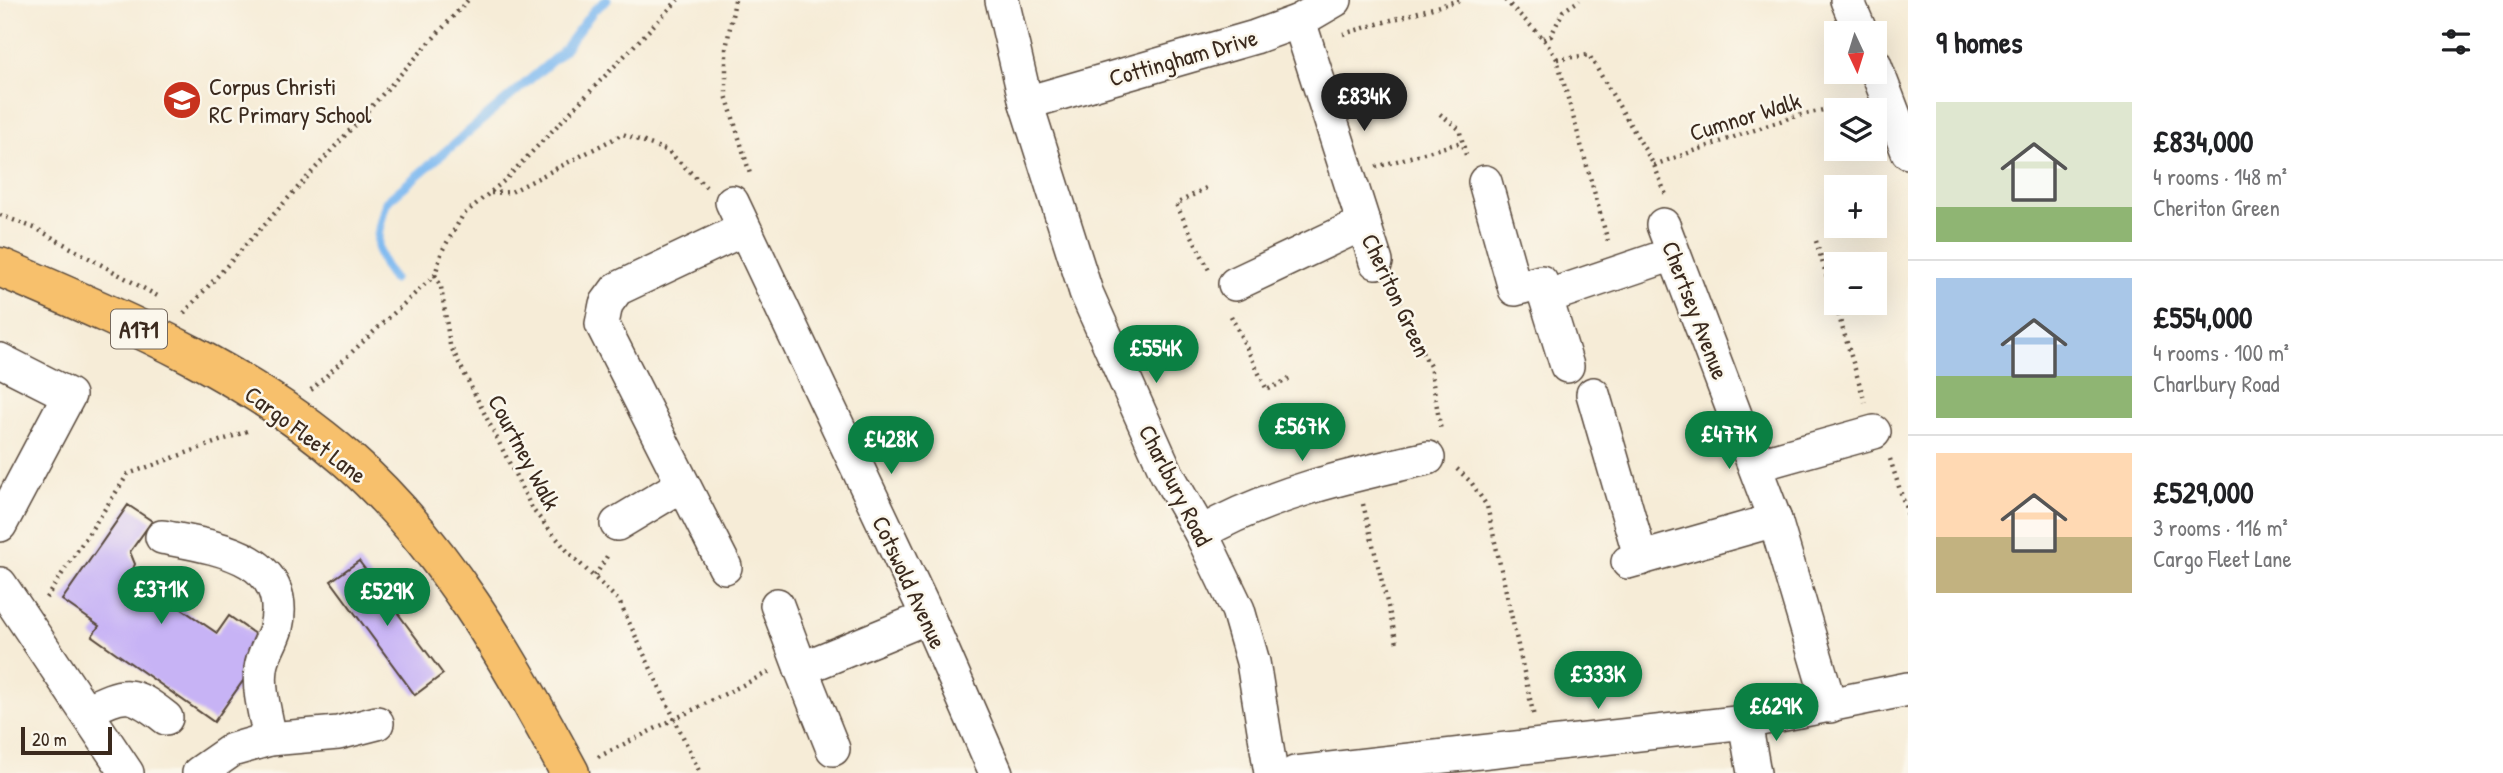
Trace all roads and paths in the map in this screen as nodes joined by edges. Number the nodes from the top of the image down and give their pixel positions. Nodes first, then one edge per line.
1 (468, 0) edge
2 (678, 0) edge
3 (735, 0) edge
4 (1002, 0) edge
5 (1335, 0) edge
6 (1460, 0) edge
7 (1505, 0) edge
8 (1580, 0) edge
9 (1847, 0) edge
10 (1856, 21) edge
11 (1304, 33) junction
12 (1543, 38) junction
13 (1557, 59) junction
14 (1883, 84) edge
15 (1888, 94) junction
16 (1026, 103) junction
17 (1440, 114) dead end
18 (1462, 142) junction
19 (1908, 152) edge
20 (1654, 165) junction
21 (1476, 171) joint
22 (1349, 175) junction
23 (490, 193) junction
24 (0, 215) edge
25 (738, 215) junction
26 (1364, 223) junction
27 (1668, 239) junction
28 (1816, 241) dead end
29 (1376, 262) joint
30 (0, 267) edge
31 (435, 275) junction
32 (1617, 275) junction
33 (134, 281) dead end
34 (1235, 285) dead end
35 (1546, 298) junction
36 (183, 313) dead end
37 (0, 360) edge
38 (1567, 366) dead end
39 (327, 375) dead end
40 (1593, 394) dead end
41 (256, 428) dead end
42 (1874, 432) junction
43 (1428, 458) junction
44 (1756, 465) junction
45 (1356, 475) junction
46 (682, 485) junction
47 (1908, 515) edge
48 (1775, 520) junction
49 (617, 524) dead end
50 (0, 525) edge
51 (1201, 533) junction
52 (162, 537) dead end
53 (724, 567) dead end
54 (0, 584) edge
55 (777, 605) dead end
56 (928, 617) junction
57 (28, 625) junction
58 (1397, 643) dead end
59 (801, 669) junction
60 (1908, 689) edge
61 (1830, 706) junction
62 (86, 711) junction
63 (166, 718) dead end
64 (674, 718) junction
65 (1745, 722) junction
66 (377, 723) dead end
67 (271, 739) junction
68 (1541, 745) junction
69 (833, 749) dead end
70 (563, 770) edge
71 (1367, 770) edge
72 (127, 773) edge
73 (199, 773) edge
74 (700, 773) edge
75 (996, 773) edge
76 (1271, 773) edge
77 (1295, 773) edge
78 (1754, 773) edge

1 - 36 path
2 - 23 path
3 - 25 path
4 - 16 street, Charlbury Road
5 - 11 street, Cottingham Drive
6 - 11 path
7 - 12 path
8 - 12 path
9 - 10 street
11 - 16 street, Cottingham Drive
11 - 22 street, Cheriton Green
12 - 13 path
13 - 20 path, Chertsey Avenue
13 - 32 path
14 - 15 street
15 - 19 street
15 - 20 path, Cumnor Walk
16 - 51 street, Charlbury Road
17 - 18 path
18 - 21 path
18 - 22 path
20 - 27 path, Chertsey Avenue
21 - 35 street
22 - 26 street, Cheriton Green
23 - 25 path
23 - 31 path
24 - 33 path
25 - 46 street
25 - 56 street, Cotswold Avenue
26 - 29 street, Cheriton Green
26 - 34 street
27 - 32 street
27 - 44 street, Chertsey Avenue
28 - 42 path
29 - 43 path, Cheriton Green
30 - 70 main road, Cargo Fleet Lane / A171
31 - 39 path
31 - 64 path, Courtney Walk
32 - 35 street
35 - 38 street
37 - 50 street
40 - 48 street
41 - 57 path
42 - 44 street
42 - 47 path
43 - 45 street
43 - 68 path
44 - 48 street, Chertsey Avenue
45 - 51 street
45 - 58 path
46 - 49 street
46 - 53 street
48 - 61 street, Chertsey Avenue
51 - 76 street, Charlbury Road
52 - 67 street
54 - 57 street
55 - 59 street
56 - 59 street
56 - 75 street, Cotswold Avenue
57 - 62 street
59 - 64 path
59 - 69 street
60 - 61 street
61 - 65 street
62 - 63 street
62 - 72 street
64 - 70 path
64 - 74 path, Courtney Walk
65 - 68 street
65 - 78 street
66 - 67 street
67 - 73 street
68 - 71 street
71 - 77 street

